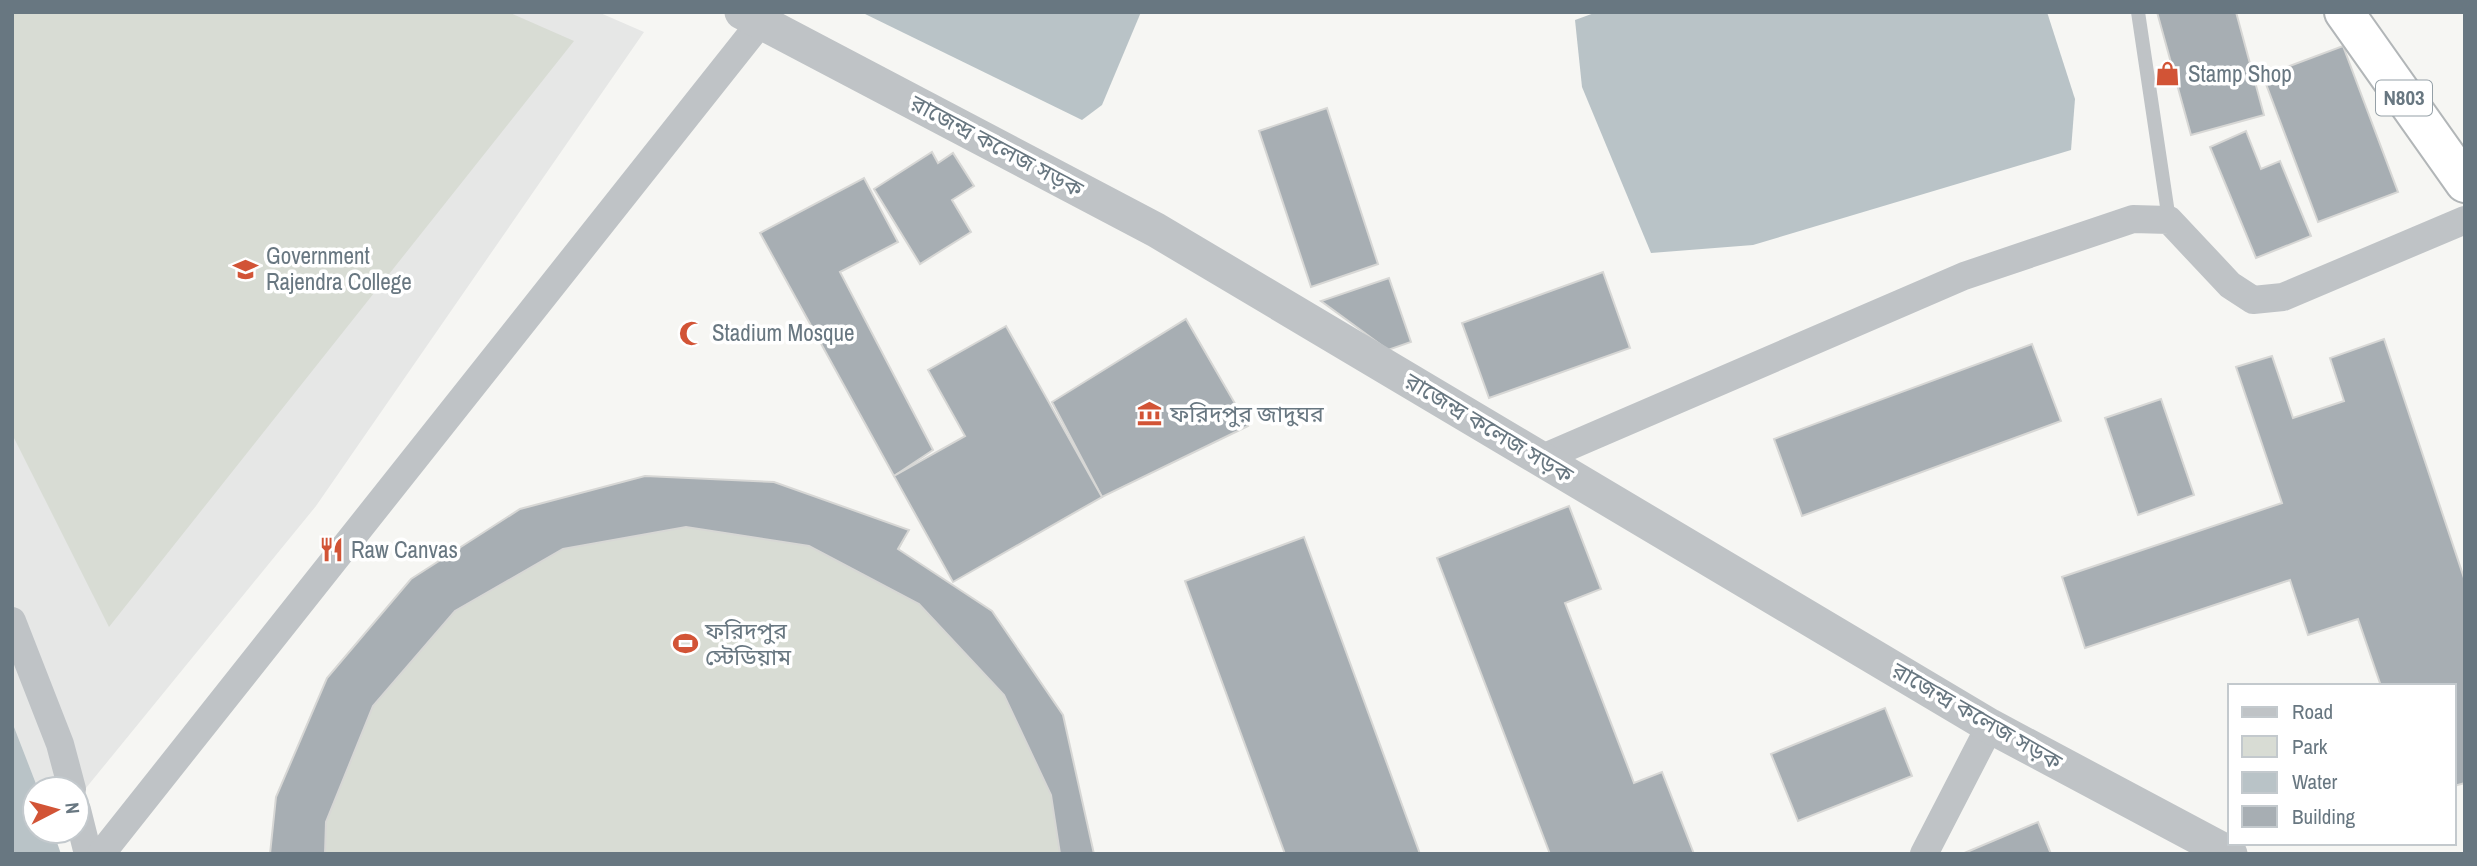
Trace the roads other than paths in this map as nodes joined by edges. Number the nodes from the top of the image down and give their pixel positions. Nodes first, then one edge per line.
1 (2138, 12) edge
2 (2344, 12) edge
3 (752, 17) edge
4 (2465, 183) edge
5 (2169, 220) junction
6 (2465, 220) edge
7 (1540, 459) junction
8 (12, 621) edge
9 (1990, 726) junction
10 (68, 775) edge
11 (101, 854) edge
12 (1924, 854) edge
13 (2230, 854) edge

1 - 5 lane
2 - 4 highway, N803
3 - 7 street, রাজেন্দ্র কলেজ সড়ক
3 - 11 street
5 - 6 street
5 - 7 street
7 - 9 street, রাজেন্দ্র কলেজ সড়ক
8 - 10 street
9 - 12 street
9 - 13 street, রাজেন্দ্র কলেজ সড়ক

